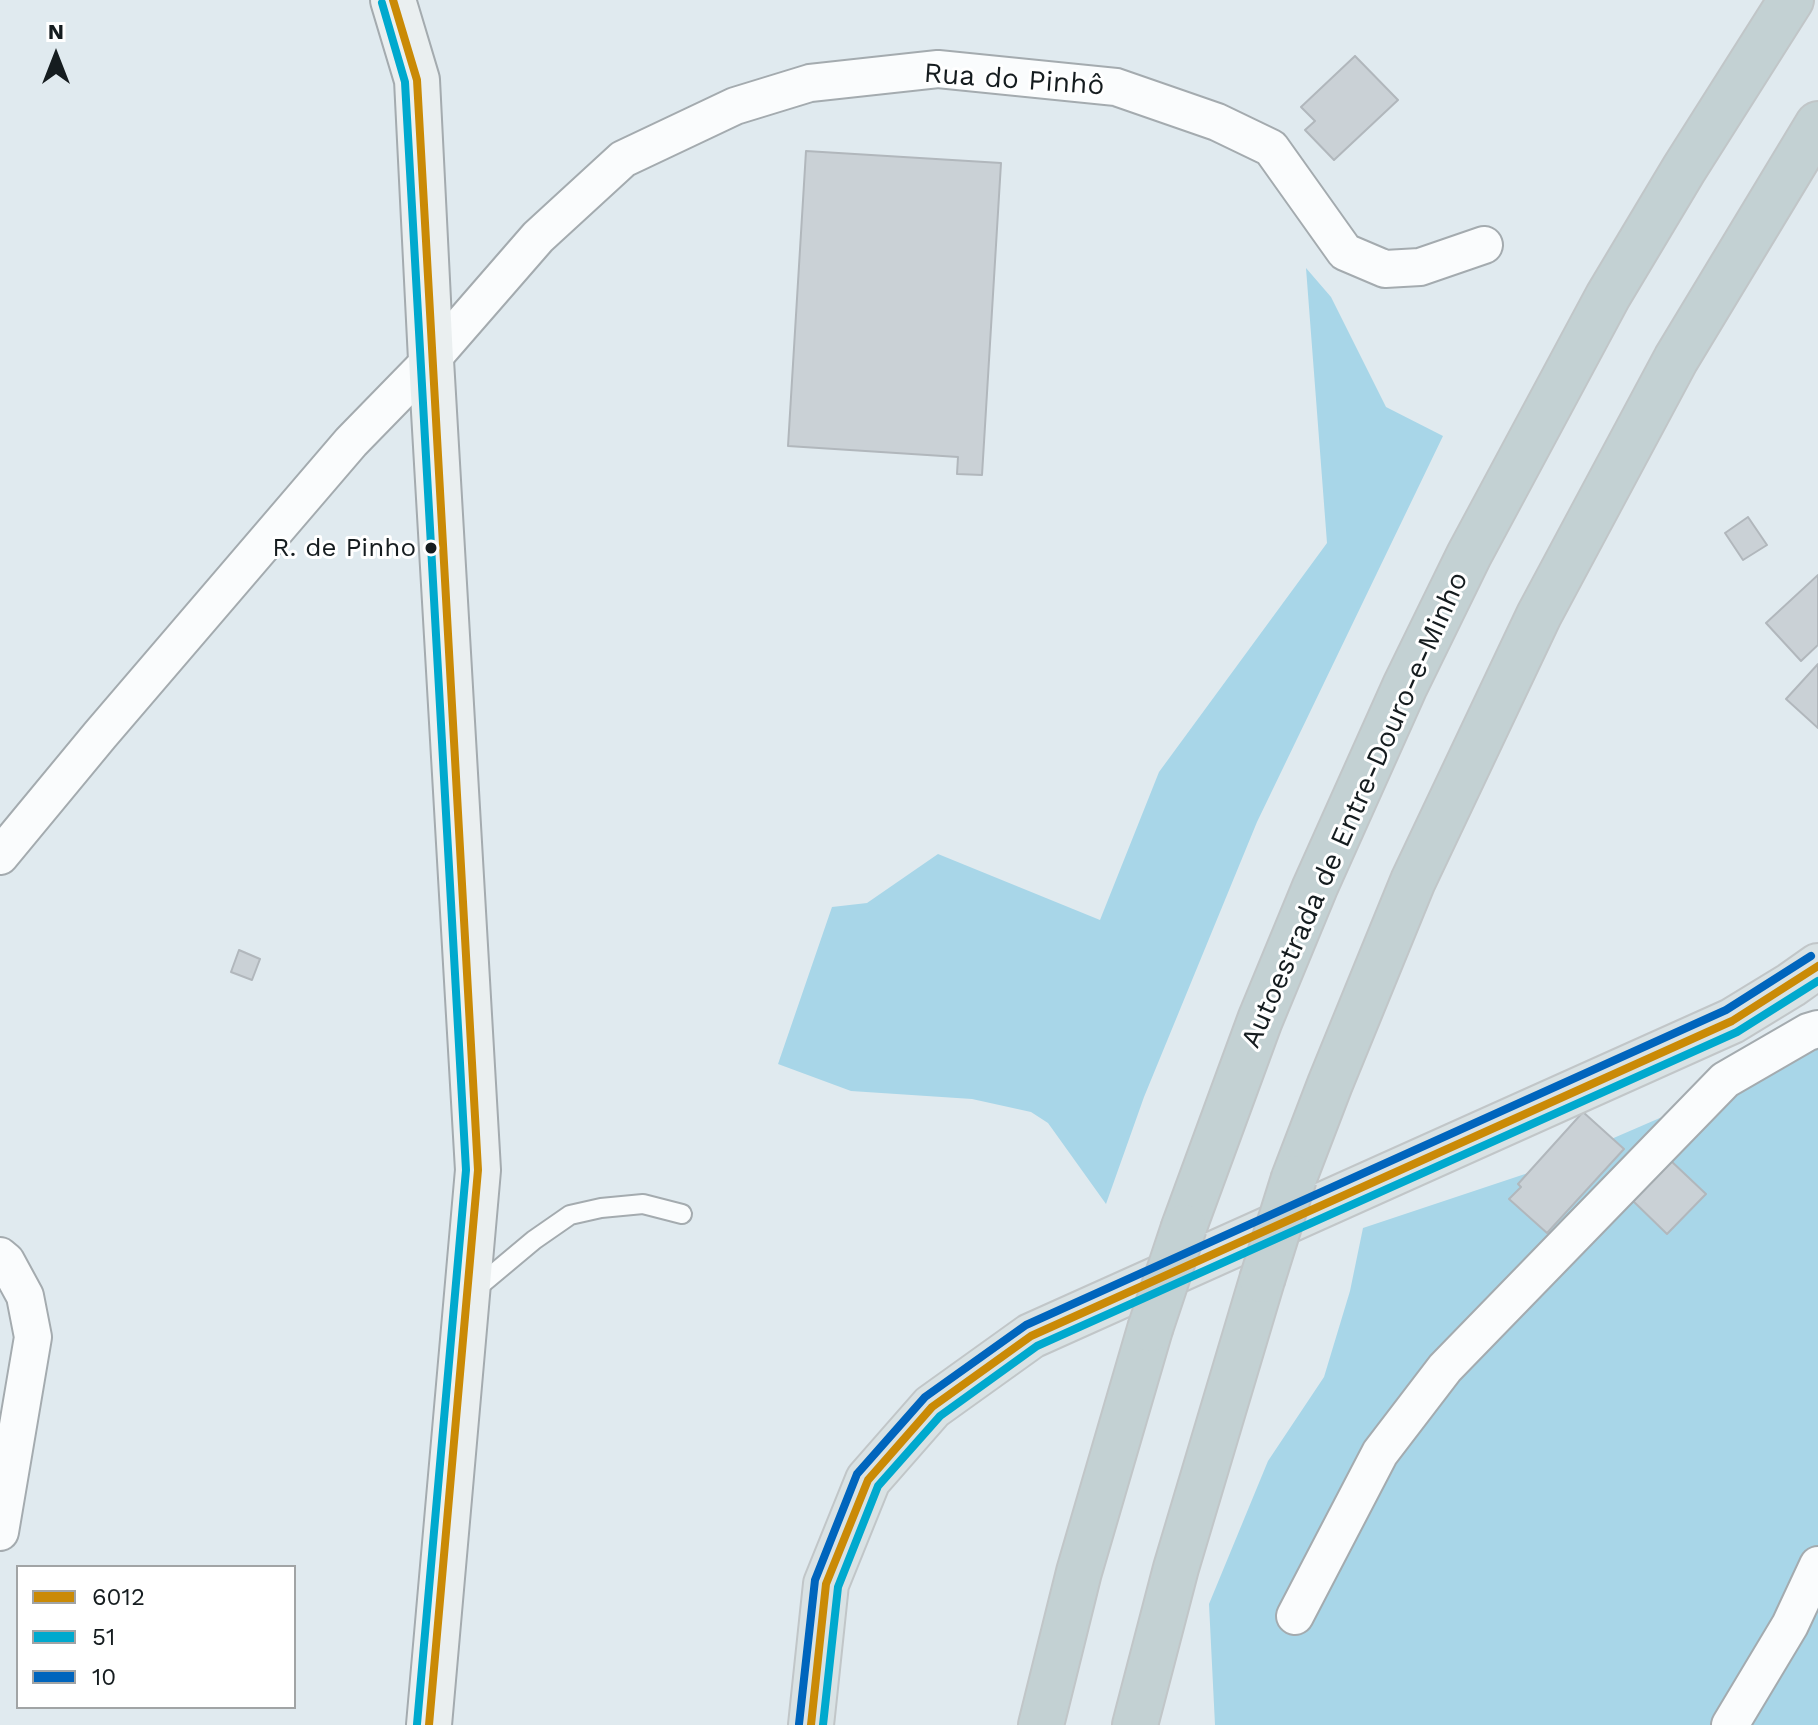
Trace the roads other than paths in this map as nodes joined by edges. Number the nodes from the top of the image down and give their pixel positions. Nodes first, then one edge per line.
1 (393, 0) edge
2 (1791, 0) edge
3 (1818, 124) edge
4 (1484, 245) dead end
5 (431, 360) junction
6 (0, 856) edge
7 (1818, 966) edge
8 (1818, 1017) edge
9 (1732, 1021) junction
10 (1818, 1029) edge
11 (682, 1214) dead end
12 (0, 1256) edge
13 (467, 1295) junction
14 (0, 1532) edge
15 (1818, 1565) edge
16 (1295, 1616) dead end
17 (429, 1725) edge
18 (811, 1725) edge
19 (1041, 1725) edge
20 (1135, 1725) edge
21 (1730, 1725) edge

1 - 5 street
2 - 19 highway, Autoestrada de Entre-Douro-e-Minho, bridge
3 - 20 highway, bridge
4 - 5 street, Rua do Pinhô
5 - 6 street, Rua do Pinhô
5 - 13 street
7 - 9 main road
8 - 9 street
9 - 18 main road
10 - 16 street
11 - 13 lane
12 - 14 street
13 - 17 street
15 - 21 street

